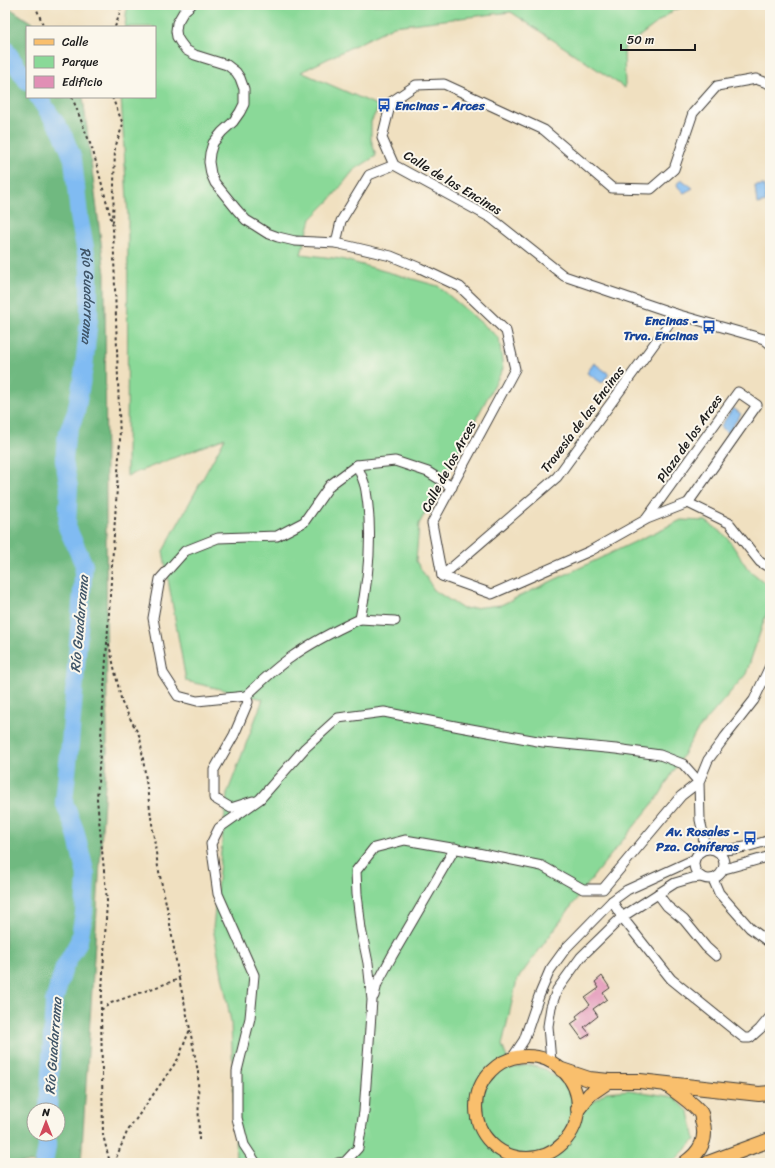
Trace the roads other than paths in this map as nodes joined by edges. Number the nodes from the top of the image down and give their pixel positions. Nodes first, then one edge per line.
1 (191, 5) edge
2 (770, 84) edge
3 (394, 165) junction
4 (336, 243) junction
5 (676, 314) junction
6 (770, 344) edge
7 (357, 465) junction
8 (452, 486) junction
9 (688, 503) junction
10 (647, 519) junction
11 (770, 568) edge
12 (442, 576) junction
13 (360, 619) junction
14 (395, 621) dead end
15 (770, 666) edge
16 (246, 696) junction
17 (699, 782) junction
18 (260, 799) junction
19 (770, 840) edge
20 (455, 848) junction
21 (704, 849) junction
22 (717, 850) junction
23 (770, 856) edge
24 (695, 859) junction
25 (724, 869) junction
26 (701, 877) junction
27 (713, 879) junction
28 (658, 894) junction
29 (612, 901) junction
30 (622, 916) junction
31 (770, 943) edge
32 (716, 956) dead end
33 (372, 1000) junction
34 (770, 1016) edge
35 (512, 1058) junction
36 (557, 1066) junction
37 (609, 1081) junction
38 (665, 1084) junction
39 (770, 1094) edge
40 (578, 1109) junction
41 (770, 1140) edge
42 (558, 1147) junction
43 (770, 1150) edge
44 (524, 1160) edge
45 (256, 1163) edge
46 (338, 1163) edge
47 (551, 1163) edge
48 (685, 1163) edge
49 (708, 1163) edge
50 (731, 1163) edge

1 - 4 street, Calle de los Arces
2 - 3 street, Calle de las Encinas
3 - 4 street
3 - 5 street, Calle de las Encinas
4 - 8 street, Calle de los Arces
5 - 6 street, Calle de las Encinas
5 - 12 street, Travesía de las Encinas
7 - 8 street
7 - 13 street
7 - 16 street
8 - 12 street, Calle de los Arces
9 - 10 street
9 - 10 street, Plaza de los Arces
9 - 11 street
10 - 12 street
13 - 14 street
13 - 16 street
15 - 17 street
16 - 18 street
17 - 18 street
17 - 20 street
17 - 21 street
18 - 45 street
19 - 22 street
20 - 33 street
20 - 33 street
21 - 22 street
21 - 24 street
22 - 25 street
23 - 25 street
24 - 26 street
24 - 29 street
25 - 27 street
26 - 27 street
26 - 28 street
27 - 31 street
28 - 30 street
28 - 32 street
29 - 30 street
29 - 35 street
30 - 34 street
30 - 36 street
33 - 46 street
35 - 36 main road
35 - 44 main road
36 - 37 highway
36 - 40 main road
37 - 38 highway
37 - 40 highway
38 - 39 highway
38 - 48 highway
40 - 42 main road
41 - 49 highway
42 - 44 main road
42 - 47 main road
43 - 50 highway

